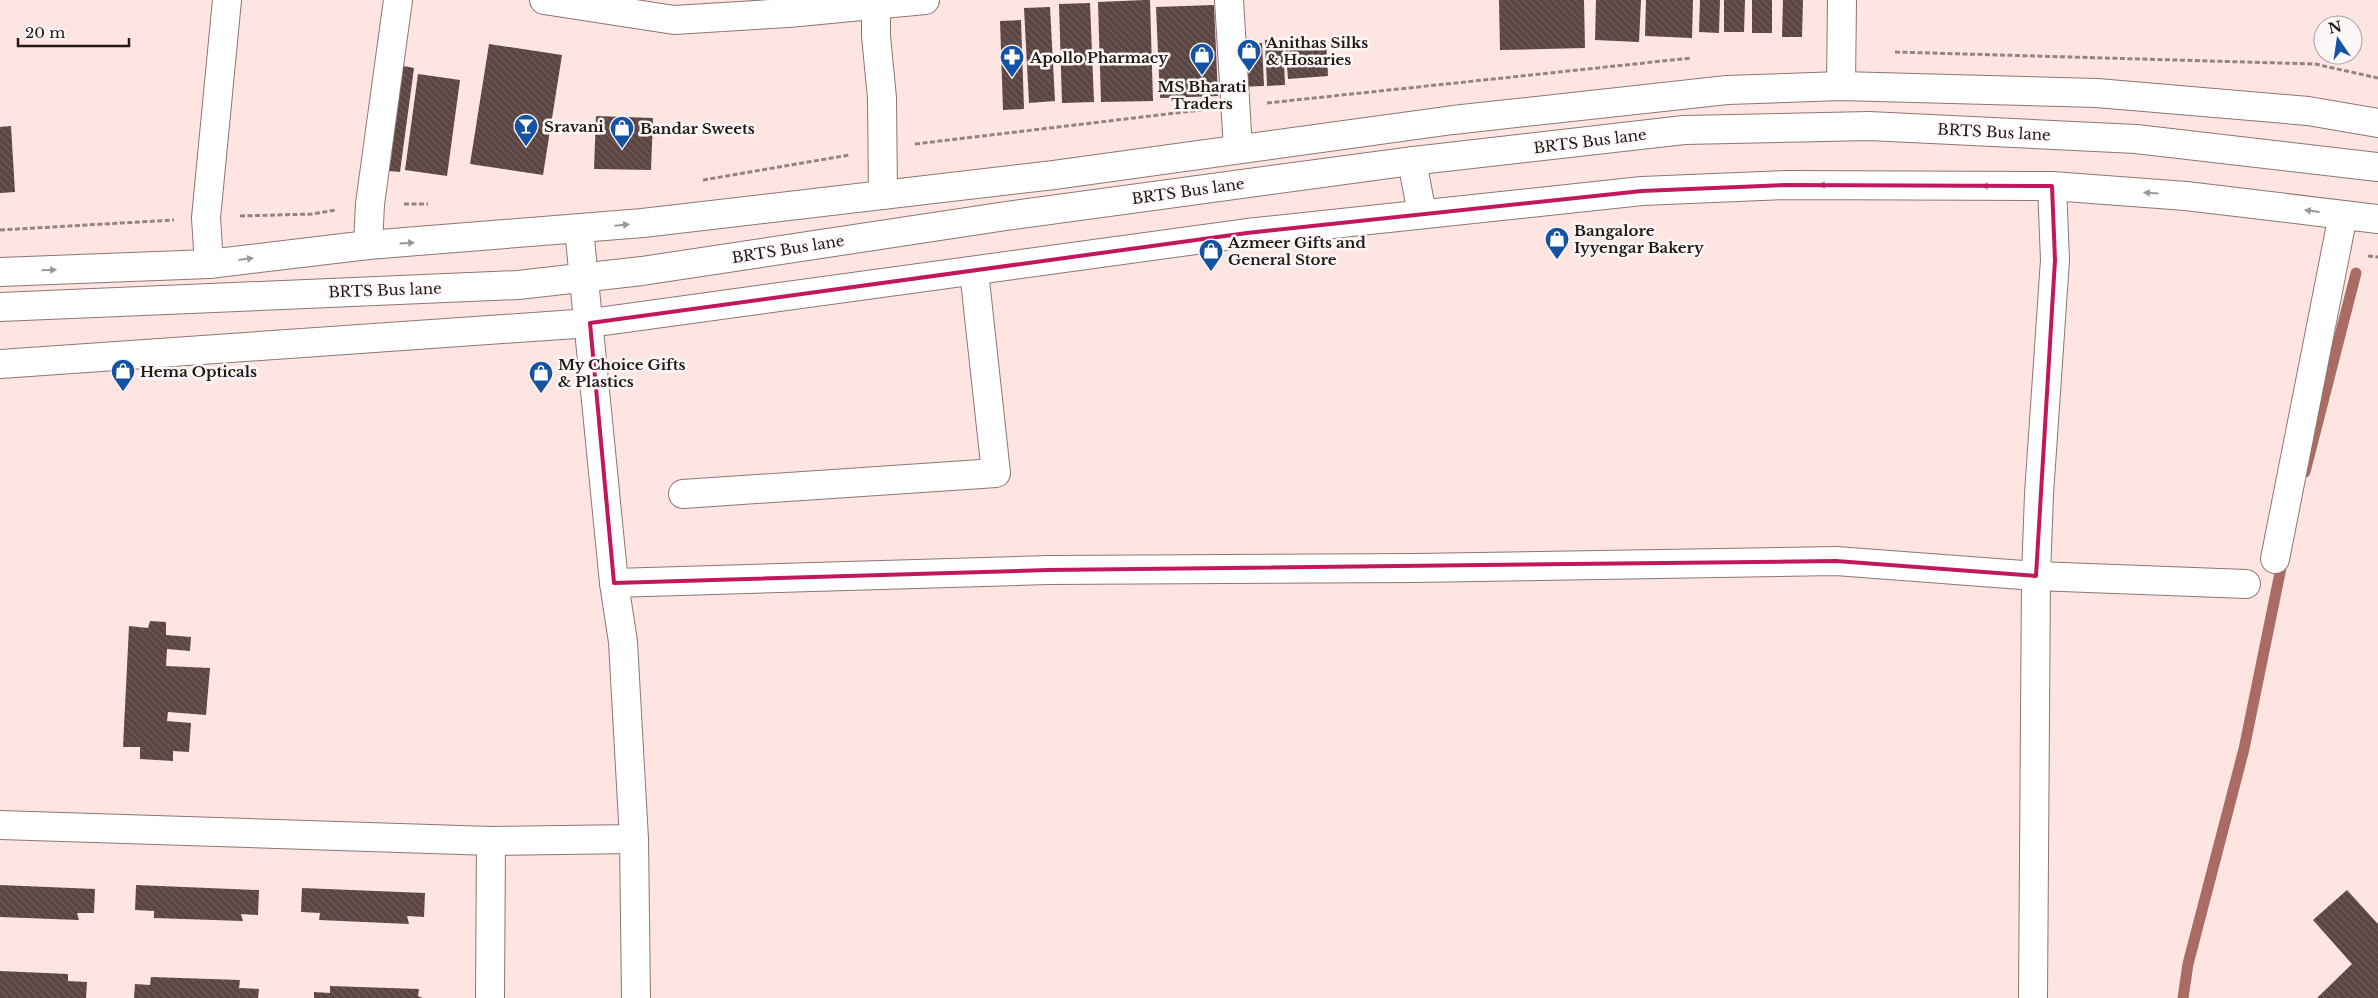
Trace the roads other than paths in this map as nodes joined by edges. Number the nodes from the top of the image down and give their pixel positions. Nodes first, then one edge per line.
1 (227, 0) edge
2 (398, 0) edge
3 (544, 0) edge
4 (925, 0) edge
5 (1229, 0) edge
6 (1842, 0) edge
7 (876, 2) edge
8 (1841, 86) junction
9 (2378, 122) edge
10 (1238, 149) junction
11 (1412, 161) junction
12 (2378, 167) edge
13 (2052, 186) junction
14 (883, 195) junction
15 (1422, 214) junction
16 (2343, 214) junction
17 (2378, 219) edge
18 (579, 229) junction
19 (368, 245) junction
20 (208, 264) junction
21 (974, 271) junction
22 (0, 272) edge
23 (585, 278) junction
24 (0, 307) edge
25 (590, 323) junction
26 (0, 364) edge
27 (683, 494) dead end
28 (2275, 559) dead end
29 (2036, 576) junction
30 (614, 583) junction
31 (2246, 584) dead end
32 (0, 824) edge
33 (634, 839) junction
34 (491, 841) junction
35 (490, 998) edge
36 (636, 998) edge
37 (2033, 998) edge

1 - 20 main road
2 - 19 main road
3 - 7 main road
4 - 7 main road
5 - 10 main road
6 - 8 main road
7 - 14 main road
8 - 9 main road
8 - 10 main road
10 - 14 main road
11 - 12 main road, BRTS Bus lane
11 - 15 main road
11 - 23 main road, BRTS Bus lane
13 -> 15 main road
16 -> 13 main road
13 - 29 main road
18 -> 14 main road
15 - 21 main road
16 - 17 main road
16 - 28 main road
19 -> 18 main road
18 - 23 main road
20 -> 19 main road
22 -> 20 main road
21 - 25 main road
21 - 27 main road
23 - 24 main road, BRTS Bus lane
23 - 25 main road
25 - 26 main road
25 - 30 main road
29 - 30 main road
29 - 31 main road
29 - 37 main road
30 - 33 main road
32 - 34 main road
33 - 34 main road
33 - 36 main road
34 - 35 main road

